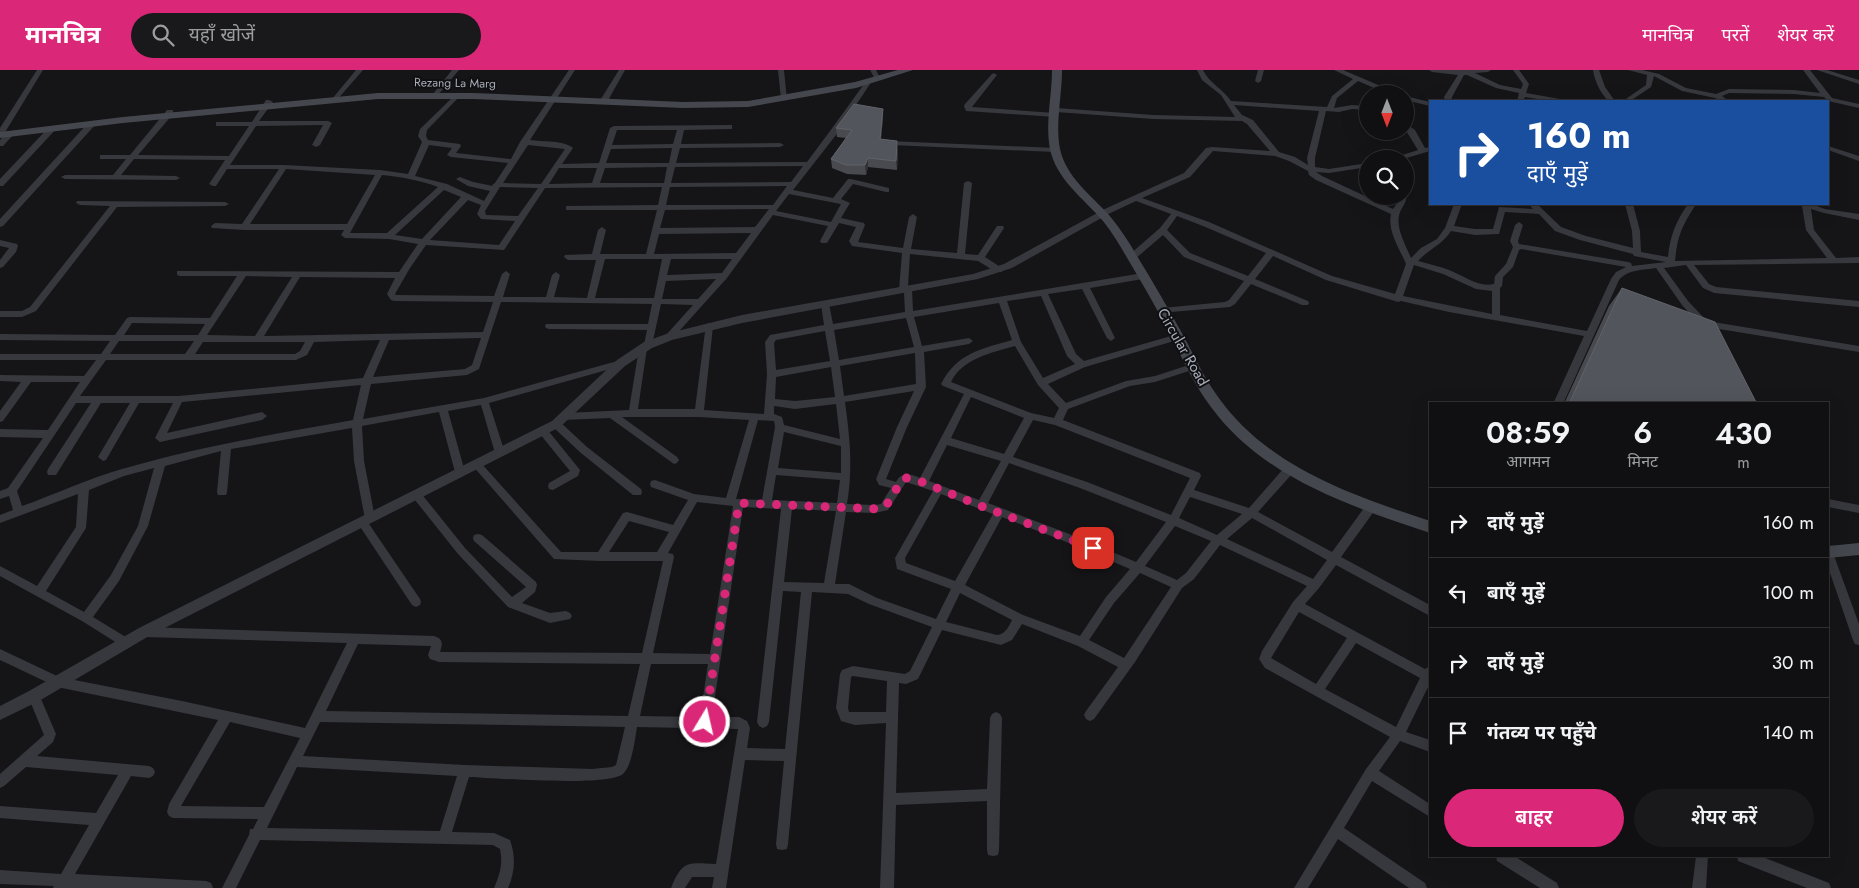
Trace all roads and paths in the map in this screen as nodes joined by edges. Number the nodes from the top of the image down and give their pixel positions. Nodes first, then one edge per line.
1 (40, 70) edge
2 (360, 70) edge
3 (456, 70) edge
4 (572, 70) edge
5 (622, 70) edge
6 (781, 70) edge
7 (896, 70) edge
8 (908, 70) edge
9 (1057, 70) edge
10 (1200, 70) edge
11 (1261, 70) edge
12 (1337, 70) edge
13 (1432, 70) edge
14 (1488, 70) edge
15 (1516, 70) edge
16 (1596, 70) edge
17 (1631, 70) edge
18 (1806, 70) edge
19 (1820, 70) edge
20 (1465, 73) junction
21 (1655, 73) edge
22 (994, 75) dead end
23 (1357, 75) edge
24 (874, 76) edge
25 (1258, 81) dead end
26 (1859, 82) edge
27 (1377, 85) edge
28 (1684, 90) junction
29 (437, 93) junction
30 (458, 95) junction
31 (1824, 95) junction
32 (1522, 96) edge
33 (1717, 96) junction
34 (785, 97) junction
35 (336, 98) junction
36 (554, 98) junction
37 (1414, 100) edge
38 (1448, 100) edge
39 (1552, 100) edge
40 (1611, 100) edge
41 (1628, 100) edge
42 (1685, 100) edge
43 (1724, 100) edge
44 (604, 101) junction
45 (1231, 103) junction
46 (268, 104) junction
47 (1429, 104) edge
48 (1252, 105) junction
49 (1859, 106) edge
50 (1359, 108) edge
51 (1326, 109) junction
52 (1056, 112) junction
53 (169, 114) junction
54 (1247, 121) junction
55 (92, 124) junction
56 (219, 124) dead end
57 (255, 124) junction
58 (729, 127) dead end
59 (53, 128) junction
60 (682, 128) junction
61 (3, 132) edge
62 (1414, 135) edge
63 (426, 142) junction
64 (524, 142) junction
65 (0, 144) edge
66 (892, 144) edge
67 (316, 145) dead end
68 (780, 145) dead end
69 (677, 146) junction
70 (608, 147) junction
71 (1829, 148) edge
72 (1055, 150) junction
73 (1426, 150) edge
74 (1276, 154) junction
75 (103, 157) dead end
76 (132, 157) junction
77 (232, 158) junction
78 (1859, 159) edge
79 (511, 161) junction
80 (808, 164) junction
81 (672, 165) junction
82 (556, 166) junction
83 (602, 166) junction
84 (225, 167) junction
85 (284, 167) junction
86 (1359, 167) edge
87 (1310, 169) junction
88 (380, 172) junction
89 (411, 176) junction
90 (65, 177) dead end
91 (115, 177) junction
92 (176, 178) dead end
93 (460, 179) dead end
94 (968, 182) dead end
95 (0, 184) edge
96 (213, 184) dead end
97 (667, 184) junction
98 (444, 186) junction
99 (543, 186) junction
100 (595, 186) junction
101 (495, 187) junction
102 (789, 187) junction
103 (886, 190) dead end
104 (467, 196) junction
105 (1134, 198) junction
106 (836, 200) junction
107 (80, 203) dead end
108 (225, 204) dead end
109 (484, 204) junction
110 (116, 205) junction
111 (1401, 205) edge
112 (1458, 205) edge
113 (1534, 205) edge
114 (1629, 205) edge
115 (1691, 205) edge
116 (1805, 205) edge
117 (1808, 205) edge
118 (661, 207) junction
119 (568, 208) dead end
120 (773, 209) junction
121 (1176, 212) junction
122 (1543, 212) junction
123 (1101, 214) junction
124 (1395, 214) junction
125 (913, 217) dead end
126 (1859, 217) edge
127 (520, 220) junction
128 (835, 222) junction
129 (0, 224) edge
130 (1519, 225) dead end
131 (215, 226) dead end
132 (244, 226) junction
133 (349, 227) junction
134 (1000, 228) dead end
135 (1449, 228) junction
136 (602, 230) dead end
137 (757, 230) junction
138 (1163, 230) junction
139 (655, 231) junction
140 (389, 236) junction
141 (824, 240) dead end
142 (423, 242) junction
143 (0, 243) edge
144 (1516, 247) junction
145 (906, 251) junction
146 (1632, 251) junction
147 (1270, 254) junction
148 (667, 256) junction
149 (740, 256) junction
150 (961, 256) junction
151 (568, 257) dead end
152 (598, 257) junction
153 (648, 257) junction
154 (1132, 257) junction
155 (980, 258) junction
156 (1859, 260) edge
157 (1834, 261) junction
158 (1671, 262) junction
159 (1688, 262) junction
160 (1411, 263) junction
161 (0, 265) edge
162 (1659, 266) junction
163 (1629, 267) junction
164 (999, 270) junction
165 (180, 273) dead end
166 (244, 273) junction
167 (298, 274) junction
168 (401, 274) junction
169 (506, 274) dead end
170 (556, 275) dead end
171 (724, 276) junction
172 (1144, 276) junction
173 (662, 278) junction
174 (1249, 280) junction
175 (1085, 287) junction
176 (1496, 288) junction
177 (906, 290) junction
178 (1044, 294) junction
179 (1398, 299) junction
180 (497, 300) junction
181 (549, 300) junction
182 (1002, 300) junction
183 (590, 301) junction
184 (658, 302) junction
185 (701, 302) junction
186 (1305, 303) dead end
187 (825, 304) junction
188 (1859, 304) edge
189 (1162, 311) junction
190 (0, 314) edge
191 (909, 316) junction
192 (1496, 317) junction
193 (1687, 320) edge
194 (212, 321) junction
195 (1705, 324) junction
196 (549, 326) dead end
197 (652, 326) junction
198 (709, 326) junction
199 (830, 328) junction
200 (1589, 334) junction
201 (486, 335) junction
202 (0, 337) edge
203 (386, 337) junction
204 (669, 337) junction
205 (1178, 337) junction
206 (116, 338) junction
207 (200, 338) junction
208 (258, 338) junction
209 (311, 338) junction
210 (1112, 338) dead end
211 (1714, 338) edge
212 (969, 341) dead end
213 (1017, 342) junction
214 (646, 347) junction
215 (919, 349) junction
216 (1859, 349) edge
217 (0, 357) edge
218 (188, 357) junction
219 (102, 358) junction
220 (620, 363) junction
221 (835, 363) junction
222 (1082, 365) junction
223 (1192, 367) junction
224 (772, 374) junction
225 (0, 378) edge
226 (29, 378) junction
227 (87, 379) junction
228 (367, 380) junction
229 (1041, 384) junction
230 (921, 387) junction
231 (969, 393) junction
232 (179, 399) junction
233 (72, 400) junction
234 (98, 400) junction
235 (136, 400) junction
236 (841, 400) junction
237 (484, 401) junction
238 (771, 402) junction
239 (1559, 402) edge
240 (1064, 407) junction
241 (444, 409) junction
242 (633, 413) junction
243 (699, 413) junction
244 (610, 414) junction
245 (262, 416) dead end
246 (755, 416) junction
247 (768, 416) junction
248 (1030, 416) junction
249 (0, 418) edge
250 (560, 421) junction
251 (1056, 422) junction
252 (357, 424) junction
253 (780, 427) junction
254 (543, 431) junction
255 (0, 433) edge
256 (49, 434) junction
257 (944, 440) junction
258 (846, 444) junction
259 (226, 446) junction
260 (500, 453) junction
261 (103, 457) dead end
262 (1008, 458) junction
263 (674, 460) dead end
264 (161, 463) junction
265 (477, 465) junction
266 (771, 471) junction
267 (1288, 471) junction
268 (52, 472) dead end
269 (460, 472) junction
270 (846, 476) junction
271 (922, 482) junction
272 (655, 484) dead end
273 (84, 486) junction
274 (553, 486) dead end
275 (898, 486) junction
276 (938, 489) junction
277 (12, 491) junction
278 (222, 492) dead end
279 (637, 492) dead end
280 (1189, 493) junction
281 (0, 495) edge
282 (416, 495) junction
283 (694, 498) junction
284 (734, 502) junction
285 (1829, 503) edge
286 (766, 504) junction
287 (787, 505) junction
288 (981, 506) junction
289 (1371, 506) junction
290 (840, 508) junction
291 (1859, 508) edge
292 (18, 512) junction
293 (999, 513) junction
294 (1251, 513) junction
295 (0, 519) edge
296 (366, 520) junction
297 (1174, 520) junction
298 (1429, 528) edge
299 (675, 530) junction
300 (478, 538) dead end
301 (1219, 540) junction
302 (1859, 549) edge
303 (1829, 553) edge
304 (1829, 556) edge
305 (600, 557) junction
306 (660, 557) junction
307 (1334, 558) junction
308 (1137, 569) junction
309 (0, 572) edge
310 (1315, 585) junction
311 (777, 586) junction
312 (1178, 586) junction
313 (807, 587) junction
314 (829, 587) junction
315 (958, 587) junction
316 (39, 592) junction
317 (416, 602) dead end
318 (512, 604) junction
319 (1297, 605) junction
320 (1429, 610) edge
321 (566, 616) dead end
322 (86, 618) junction
323 (1019, 618) junction
324 (940, 625) junction
325 (144, 632) junction
326 (1354, 636) junction
327 (354, 640) junction
328 (1859, 640) edge
329 (1082, 642) junction
330 (125, 643) junction
331 (0, 654) edge
332 (714, 659) junction
333 (646, 660) junction
334 (1126, 664) junction
335 (1429, 673) edge
336 (893, 678) junction
337 (57, 682) junction
338 (1318, 690) junction
339 (34, 696) junction
340 (0, 713) edge
341 (1090, 715) dead end
342 (228, 716) junction
343 (318, 716) junction
344 (892, 717) junction
345 (996, 718) dead end
346 (634, 721) junction
347 (705, 722) junction
348 (762, 722) dead end
349 (307, 734) junction
350 (1398, 735) junction
351 (1429, 746) edge
352 (740, 754) junction
353 (790, 755) junction
354 (293, 761) junction
355 (24, 762) junction
356 (128, 770) junction
357 (465, 771) junction
358 (149, 772) dead end
359 (1370, 773) junction
360 (0, 782) edge
361 (993, 794) junction
362 (888, 799) junction
363 (1429, 810) edge
364 (0, 812) edge
365 (266, 813) junction
366 (100, 820) junction
367 (1336, 830) junction
368 (255, 834) junction
369 (444, 838) junction
370 (782, 844) dead end
371 (993, 850) dead end
372 (1504, 857) edge
373 (1702, 857) edge
374 (1746, 857) edge
375 (721, 871) junction
376 (0, 877) edge
377 (62, 884) edge
378 (206, 888) edge
379 (229, 888) edge
380 (501, 888) edge
381 (678, 888) edge
382 (719, 888) edge
383 (887, 888) edge
384 (1301, 888) edge
385 (1420, 888) edge
386 (1552, 888) edge
387 (1699, 888) edge
388 (1824, 888) edge

1 - 61 street
2 - 35 street
3 - 29 street
4 - 36 street
5 - 44 street
6 - 34 street
7 - 24 main road, Rezang La Marg
8 - 24 main road, Rezang La Marg
9 - 52 main road, Circular Road
10 - 45 street
11 - 25 street
12 - 23 street
13 - 20 street
14 - 20 street
15 - 32 street
16 - 40 street
17 - 21 street
18 - 31 street
19 - 26 street
20 - 32 street
20 - 38 street
21 - 28 street
21 - 41 street
22 - 52 street
23 - 27 street
23 - 51 street
24 - 34 main road, Rezang La Marg
24 - 80 street
28 - 33 street
28 - 42 street
29 - 30 main road, Rezang La Marg
29 - 35 main road, Rezang La Marg
29 - 36 main road, Rezang La Marg
30 - 36 main road, Rezang La Marg
30 - 63 street
31 - 33 street
31 - 49 street
32 - 39 street
33 - 43 street
34 - 44 main road, Rezang La Marg
35 - 46 main road, Rezang La Marg
36 - 44 main road, Rezang La Marg
36 - 64 street
37 - 47 street
45 - 48 street
45 - 54 street
46 - 53 main road, Rezang La Marg
46 - 57 street
48 - 51 street
48 - 54 street
50 - 51 street
51 - 87 street
52 - 54 street
52 - 72 main road, Circular Road
53 - 55 main road, Rezang La Marg
53 - 61 main road, Rezang La Marg
53 - 76 street
54 - 74 street
55 - 59 main road, Rezang La Marg
55 - 129 street
56 - 57 street
57 - 67 street
57 - 77 street
58 - 60 street
59 - 61 main road, Rezang La Marg
59 - 95 street
60 - 69 street
60 - 70 street
61 - 65 street
62 - 73 street
63 - 79 street
63 - 89 street
64 - 79 street
64 - 82 street
66 - 72 street
68 - 69 street
69 - 70 street
69 - 81 street
70 - 83 street
71 - 78 street
72 - 123 main road, Circular Road
74 - 87 street
74 - 105 street
75 - 76 street
76 - 77 street
76 - 91 street
77 - 84 street
79 - 101 street
80 - 81 street
80 - 102 street
81 - 83 street
81 - 97 street
82 - 83 street
82 - 99 street
83 - 100 street
84 - 85 street
84 - 96 street
85 - 88 street
85 - 132 street
86 - 87 street
87 - 124 street
88 - 89 street
88 - 133 street
89 - 98 street
90 - 91 street
91 - 92 street
93 - 101 street
94 - 150 street
97 - 100 street
97 - 102 street
97 - 118 street
98 - 104 street
98 - 140 street
99 - 100 street
99 - 101 street
99 - 127 street
101 - 109 street
102 - 106 street
102 - 120 street
103 - 106 street
104 - 109 street
104 - 142 street
105 - 121 street
105 - 123 street
106 - 128 street
107 - 110 street
108 - 110 street
109 - 127 street
110 - 190 street
111 - 124 street
112 - 135 street
113 - 122 street
114 - 146 street
115 - 158 street
116 - 157 street
117 - 126 street
118 - 119 street
118 - 120 street
118 - 139 street
120 - 128 street
120 - 137 street
121 - 138 street
121 - 147 street
122 - 135 street
122 - 146 street
123 - 154 main road, Circular Road
123 - 164 street
124 - 160 street
125 - 145 street
127 - 142 street
128 - 141 street
128 - 145 street
130 - 144 street
131 - 132 street
132 - 133 street
133 - 140 street
134 - 155 street
135 - 160 street
136 - 152 street
137 - 139 street
137 - 149 street
138 - 154 street
138 - 174 street
139 - 153 street
140 - 142 street
142 - 168 street
143 - 161 street
144 - 163 street
144 - 176 street
145 - 150 street
145 - 177 street
146 - 158 street
146 - 163 street
147 - 174 street
147 - 179 street
148 - 149 street
148 - 153 street
148 - 173 street
149 - 171 street
150 - 155 street
151 - 152 street
152 - 153 street
152 - 183 street
154 - 172 main road, Circular Road
155 - 164 street
156 - 157 street
157 - 159 street
158 - 159 street
158 - 162 street
159 - 188 street
160 - 176 street
160 - 179 street
162 - 163 street
162 - 195 street
163 - 200 street
164 - 177 street
165 - 166 street
166 - 167 street
166 - 194 street
167 - 168 street
167 - 208 street
168 - 180 street
169 - 180 street
170 - 181 street
171 - 173 street
171 - 185 street
172 - 175 street
172 - 189 main road, Circular Road
173 - 184 street
174 - 186 street
174 - 189 street
175 - 178 street
175 - 210 street
176 - 192 street
177 - 187 street
177 - 191 street
178 - 182 street
178 - 222 street
179 - 192 street
180 - 181 street
180 - 201 street
181 - 183 street
182 - 191 street
182 - 213 street
183 - 184 street
184 - 185 street
184 - 197 street
185 - 204 street
187 - 198 street
187 - 199 street
189 - 205 main road, Circular Road
191 - 199 street
191 - 215 street
192 - 200 street
193 - 195 street
194 - 206 street
194 - 207 street
195 - 211 street
195 - 216 street
196 - 197 street
197 - 214 street
198 - 204 street
198 - 243 street
199 - 221 street
199 - 224 street
200 - 239 street
201 - 203 street
201 - 228 street
202 - 206 street
203 - 209 street
203 - 228 street
204 - 214 street
205 - 222 street
205 - 223 main road, Circular Road
206 - 207 street
206 - 219 street
207 - 208 street
207 - 218 street
208 - 209 street
209 - 218 street
212 - 215 street
213 - 229 street
213 - 231 street
214 - 220 street
214 - 242 street
215 - 221 street
215 - 230 street
217 - 219 street
218 - 219 street
219 - 227 street
220 - 237 street
220 - 250 street
221 - 224 street
221 - 236 street
222 - 229 street
223 - 240 street
223 - 267 main road, Circular Road
224 - 238 street
225 - 226 street
226 - 227 street
226 - 249 street
227 - 233 street
228 - 232 street
228 - 252 street
229 - 240 street
230 - 236 street
230 - 275 street
231 - 248 street
231 - 257 street
232 - 235 street
232 - 245 street
233 - 234 street
233 - 256 street
234 - 235 street
234 - 268 street
235 - 261 street
236 - 238 street
236 - 258 street
237 - 241 street
237 - 260 street
238 - 247 street
240 - 251 street
241 - 252 street
241 - 269 street
242 - 243 street
242 - 244 street
243 - 246 street
244 - 250 street
244 - 263 street
246 - 247 street
246 - 284 street
247 - 253 street
248 - 251 street
248 - 262 street
250 - 254 street
250 - 279 street
251 - 280 street
252 - 259 street
252 - 296 street
253 - 258 street
253 - 266 street
254 - 260 street
254 - 274 street
255 - 256 street
256 - 277 street
257 - 262 street
257 - 271 street
258 - 270 street
259 - 264 street
259 - 278 street
260 - 265 street
262 - 288 street
262 - 297 street
264 - 273 street
264 - 322 street
265 - 269 street
265 - 305 street
266 - 270 street
266 - 286 street
267 - 289 main road, Circular Road
267 - 294 street
269 - 282 street
270 - 290 street
271 - 275 street
271 - 276 street
272 - 283 street
273 - 292 street
273 - 316 street
275 - 290 street
276 - 288 street
276 - 315 street
277 - 281 street
277 - 292 street
280 - 294 street
280 - 297 street
282 - 296 street
282 - 318 street
283 - 284 street
283 - 299 street
284 - 286 street
284 - 332 street
285 - 291 street
286 - 287 street
287 - 290 street
287 - 311 street
288 - 293 street
289 - 298 main road, Circular Road
289 - 307 street
290 - 314 street
292 - 295 street
293 - 308 street
293 - 315 street
294 - 301 street
294 - 307 street
296 - 317 street
296 - 325 street
297 - 301 street
297 - 308 street
299 - 305 street
299 - 306 street
300 - 318 street
301 - 310 street
301 - 312 street
302 - 303 main road
304 - 328 street
305 - 306 street
306 - 333 street
307 - 310 street
307 - 320 street
308 - 312 street
308 - 329 street
309 - 316 street
310 - 319 street
311 - 313 street
311 - 348 street
312 - 334 street
313 - 314 street
313 - 353 street
314 - 324 street
315 - 323 street
315 - 324 street
316 - 322 street
318 - 321 street
319 - 326 street
319 - 338 street
322 - 330 street
323 - 324 street
323 - 329 street
324 - 336 street
325 - 327 street
325 - 330 street
326 - 335 street
326 - 338 street
327 - 333 street
327 - 343 street
329 - 334 street
330 - 337 street
331 - 337 street
332 - 333 street
332 - 347 street
333 - 346 street
334 - 341 street
335 - 350 street
336 - 344 street
336 - 344 street
337 - 339 street
337 - 342 street
338 - 350 street
339 - 340 street
339 - 355 street
342 - 349 street
342 - 365 street
343 - 346 street
343 - 349 street
344 - 362 street
345 - 361 street
346 - 347 street
346 - 357 street
347 - 352 street
349 - 354 street
350 - 351 street
350 - 359 street
352 - 353 street
352 - 375 street
353 - 370 street
354 - 357 street
354 - 365 street
355 - 356 street
355 - 360 street
356 - 358 street
356 - 366 street
357 - 369 street
359 - 363 street
359 - 367 street
361 - 362 street
361 - 371 street
362 - 383 street
364 - 366 street
365 - 368 street
366 - 377 street
367 - 384 street
367 - 385 street
368 - 369 street
368 - 379 street
369 - 380 street
372 - 386 street
373 - 387 street
374 - 388 street
375 - 381 street
375 - 382 street
376 - 377 street
377 - 378 street

